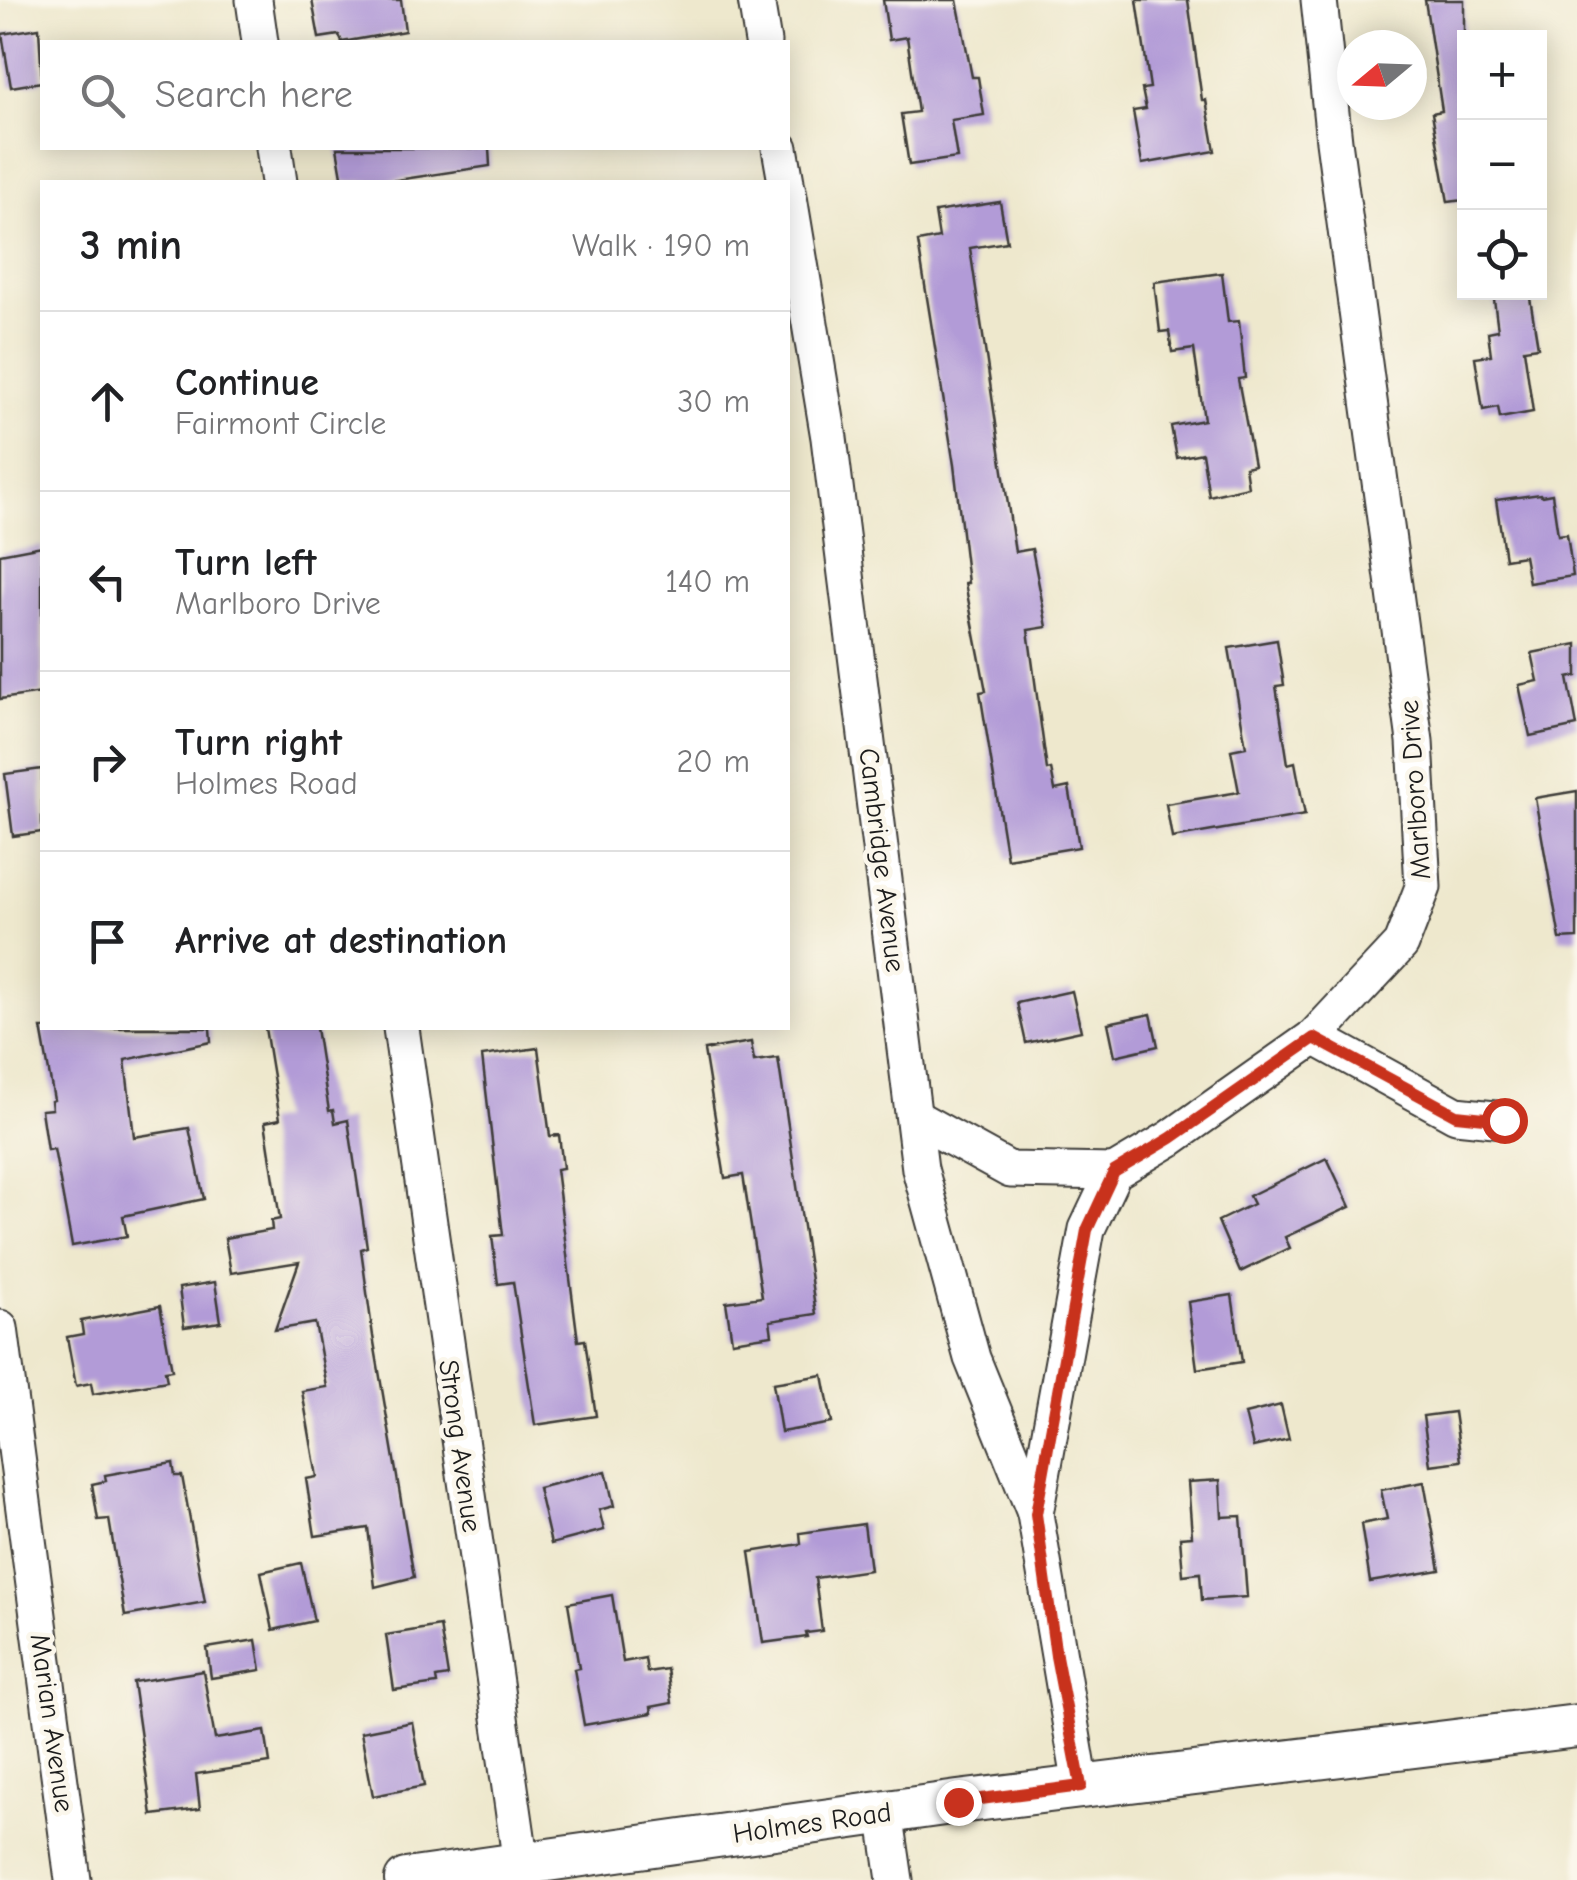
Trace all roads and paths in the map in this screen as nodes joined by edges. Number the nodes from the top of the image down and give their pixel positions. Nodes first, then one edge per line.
1 (254, 0) edge
2 (756, 0) edge
3 (1320, 0) edge
4 (260, 40) edge
5 (763, 40) edge
6 (274, 150) edge
7 (780, 150) edge
8 (279, 180) edge
9 (786, 180) edge
10 (790, 203) edge
11 (402, 1030) edge
12 (1314, 1038) junction
13 (914, 1117) junction
14 (1504, 1120) dead end
15 (1114, 1172) junction
16 (0, 1328) edge
17 (1036, 1514) junction
18 (1577, 1726) edge
19 (1081, 1786) junction
20 (886, 1812) junction
21 (521, 1864) junction
22 (74, 1880) edge
23 (406, 1880) edge
24 (895, 1880) edge

1 - 4 street
2 - 5 street
3 - 12 street, Marlboro Drive
6 - 8 street
7 - 9 street
10 - 13 street, Cambridge Avenue
11 - 21 street, Strong Avenue
12 - 14 street
12 - 15 street, Marlboro Drive
13 - 15 street
13 - 17 street, Cambridge Avenue
15 - 17 street
16 - 22 street, Marian Avenue
17 - 19 street
18 - 19 street, Holmes Road
19 - 20 street, Holmes Road
20 - 21 street, Holmes Road
20 - 24 street
21 - 23 street, Holmes Road

